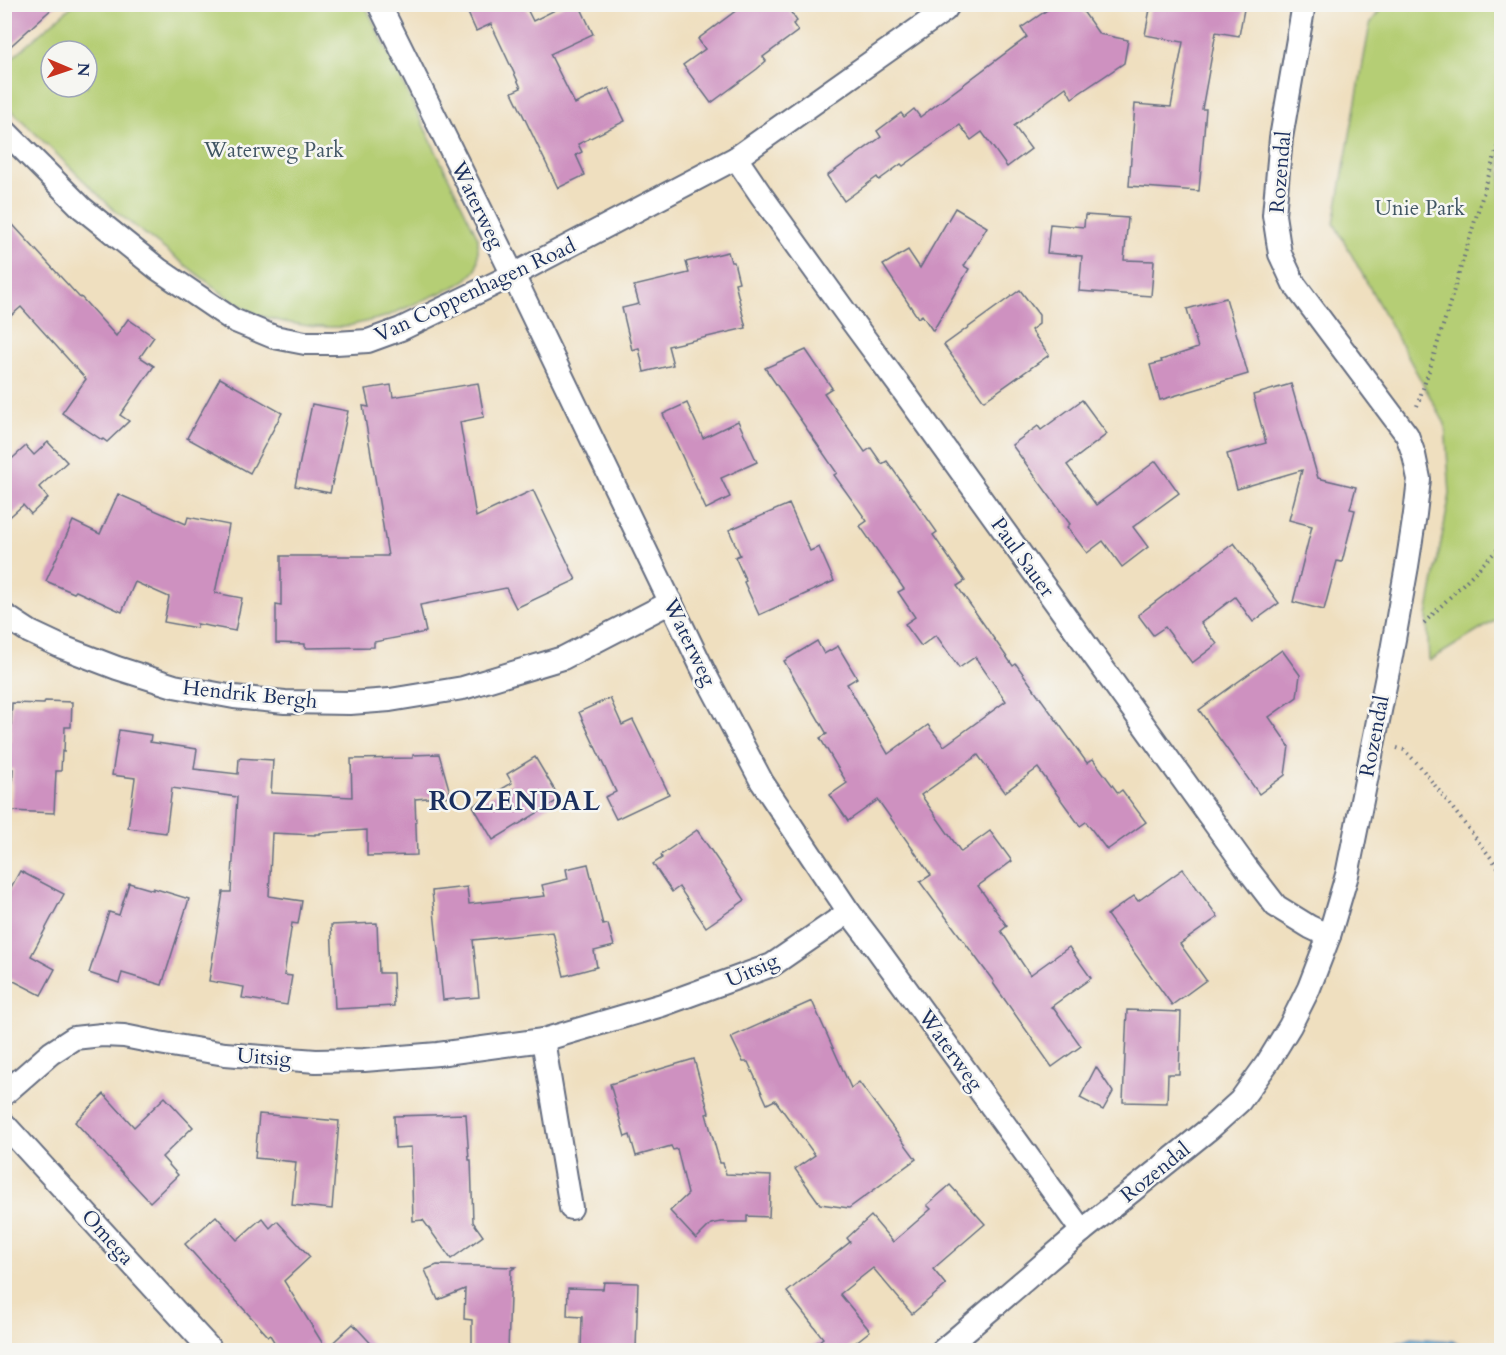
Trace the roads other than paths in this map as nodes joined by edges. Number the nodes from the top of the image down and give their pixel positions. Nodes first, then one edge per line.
1 (379, 4) edge
2 (949, 4) edge
3 (1304, 4) edge
4 (4, 130) edge
5 (736, 158) junction
6 (513, 275) junction
7 (671, 602) junction
8 (4, 615) edge
9 (849, 912) junction
10 (1329, 936) junction
11 (543, 1040) junction
12 (4, 1094) edge
13 (4, 1124) edge
14 (572, 1208) dead end
15 (1082, 1231) junction
16 (211, 1350) edge
17 (943, 1350) edge

1 - 6 street, Waterweg
2 - 5 street, Van Coppenhagen Road
3 - 10 street, Rozendal
4 - 6 street, Van Coppenhagen Road
5 - 6 street, Van Coppenhagen Road
5 - 10 street, Paul Sauer
6 - 7 street, Waterweg
7 - 8 street, Hendrik Bergh
7 - 9 street, Waterweg
9 - 11 street, Uitsig
9 - 15 street, Waterweg
10 - 15 street, Rozendal
11 - 12 street, Uitsig
11 - 14 street
13 - 16 street, Omega
15 - 17 street, Rozendal

